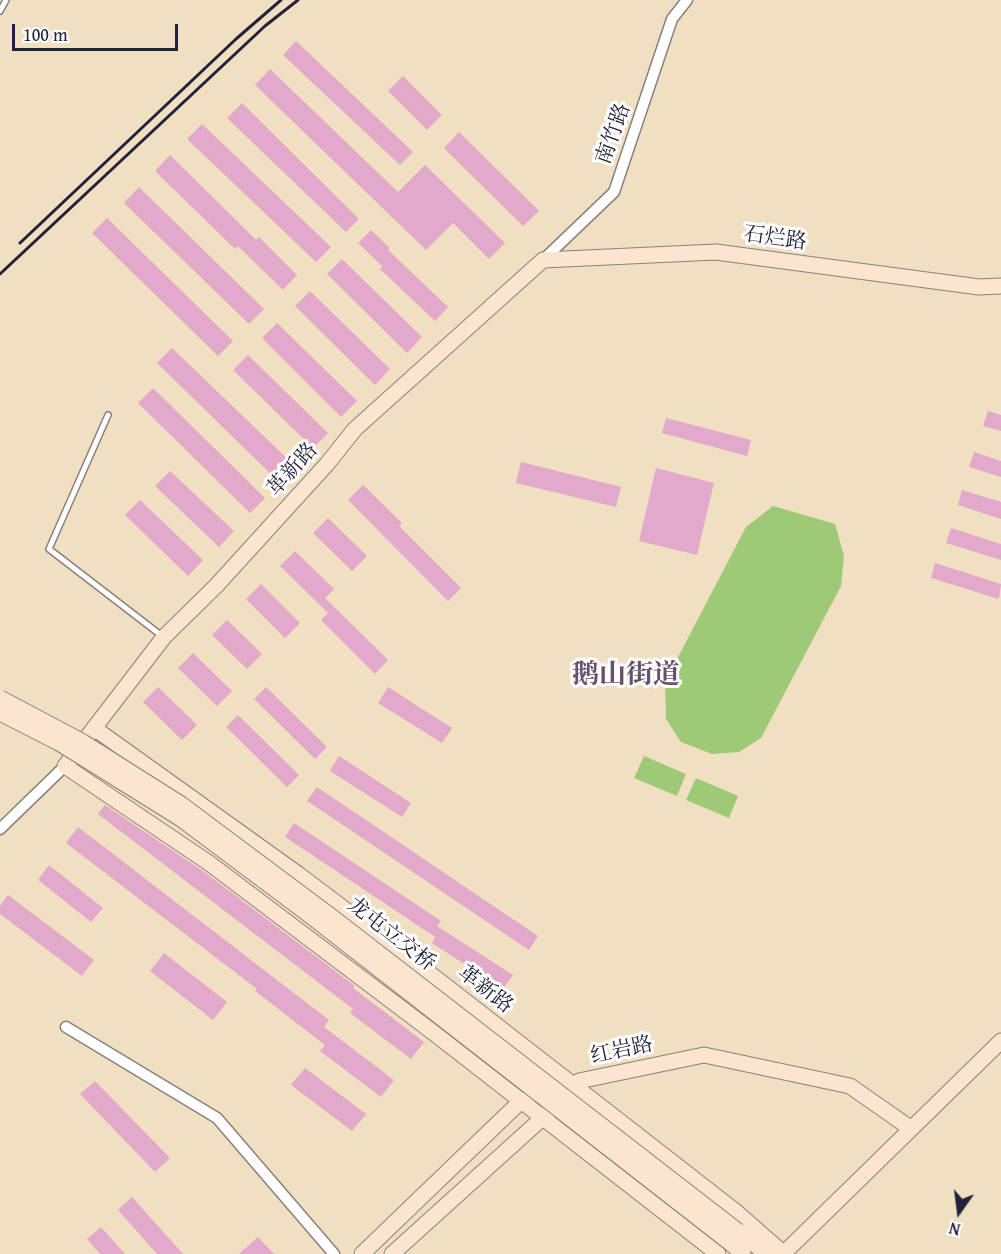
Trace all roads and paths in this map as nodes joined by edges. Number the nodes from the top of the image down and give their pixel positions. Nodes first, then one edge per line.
1 (6, 0) edge
2 (687, 0) edge
3 (0, 11) edge
4 (543, 260) junction
5 (1001, 286) edge
6 (108, 415) dead end
7 (164, 637) junction
8 (0, 698) edge
9 (0, 713) edge
10 (94, 728) junction
11 (64, 766) junction
12 (0, 829) edge
13 (66, 1027) dead end
14 (1001, 1041) edge
15 (574, 1086) junction
16 (520, 1102) junction
17 (542, 1119) junction
18 (910, 1128) junction
19 (734, 1237) junction
20 (334, 1254) edge
21 (362, 1254) edge
22 (392, 1254) edge
23 (718, 1254) edge
24 (743, 1254) edge
25 (766, 1254) edge
26 (784, 1254) edge

1 - 3 lane
2 - 4 street, 南竹路
4 - 5 street, 石烂路
4 - 7 street, 革新路
6 - 7 lane
7 - 10 street, 革新路
8 - 19 street, 龙屯立交桥, bridge
9 - 19 street, 龙屯立交桥, bridge
10 - 11 street, 革新路
10 - 15 street, 革新路
11 - 12 street
11 - 16 street
13 - 20 street
14 - 18 street
15 - 16 street
15 - 17 street, 红岩路
15 - 18 street, 红岩路
15 - 26 street, 革新路
16 - 17 street
16 - 21 street
17 - 22 street, 红岩路
17 - 23 street
18 - 26 street
19 - 24 street
19 - 25 street

